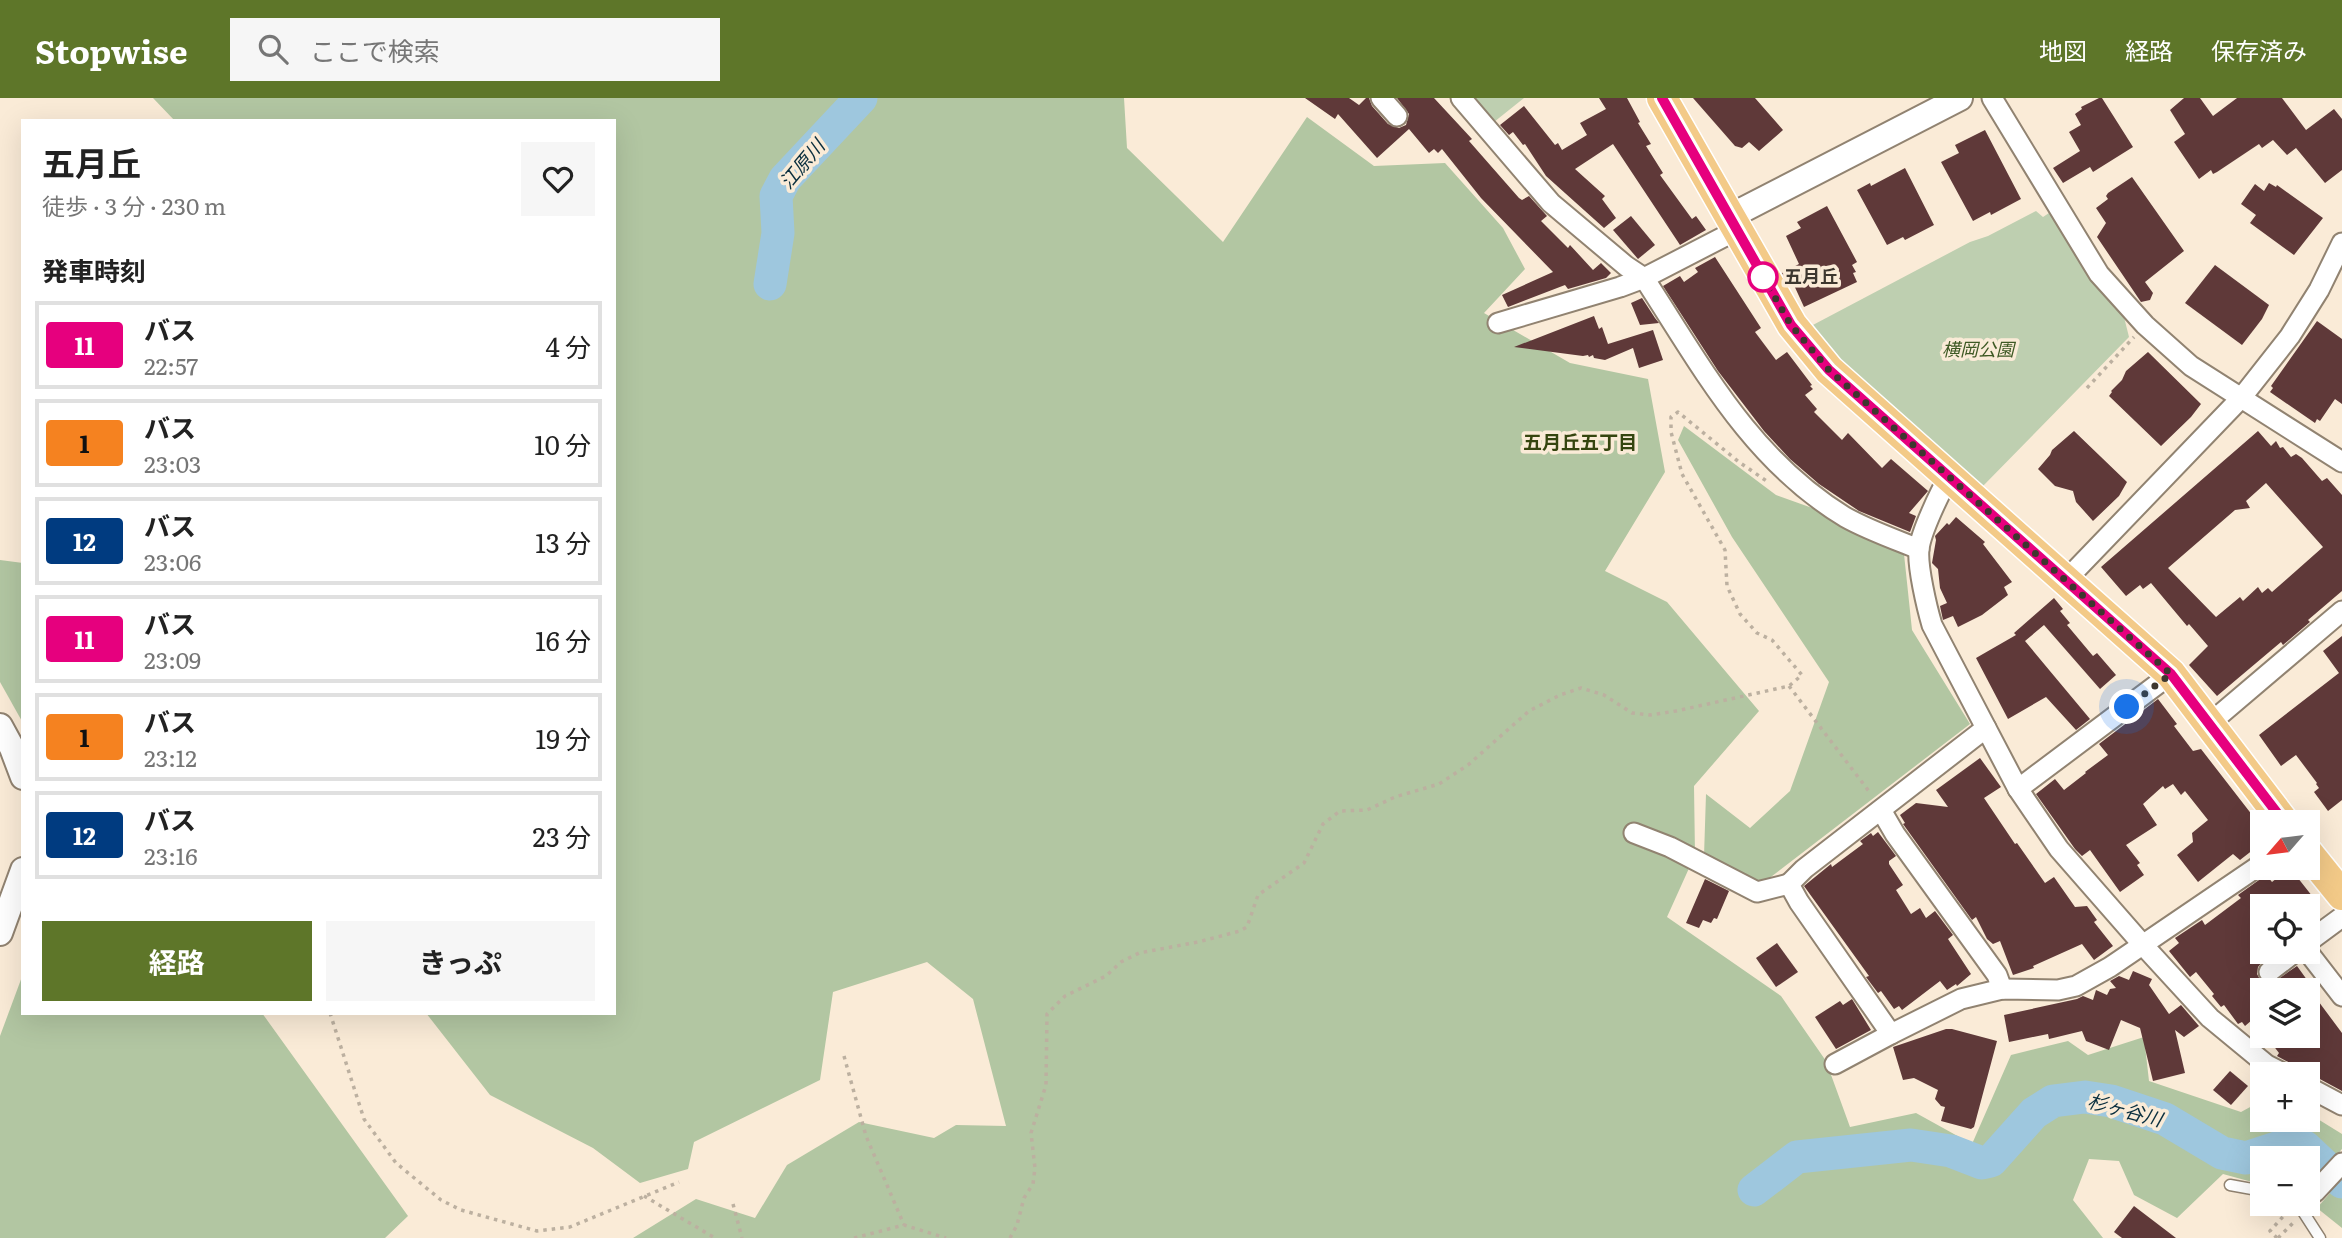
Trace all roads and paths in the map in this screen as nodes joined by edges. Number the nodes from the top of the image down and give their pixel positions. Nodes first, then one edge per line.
1 (1381, 98) edge
2 (1461, 98) edge
3 (1662, 98) edge
4 (1960, 98) edge
5 (1992, 98) edge
6 (1397, 116) dead end
7 (1733, 224) junction
8 (2342, 243) edge
9 (1644, 278) junction
10 (1497, 323) dead end
11 (2145, 325) junction
12 (2087, 388) dead end
13 (2242, 397) junction
14 (2342, 462) edge
15 (1949, 477) junction
16 (1777, 487) dead end
17 (1919, 549) junction
18 (2066, 580) junction
19 (2342, 611) edge
20 (2171, 674) junction
21 (1789, 686) junction
22 (2209, 724) junction
23 (0, 726) edge
24 (1986, 728) junction
25 (21, 772) edge
26 (2018, 789) junction
27 (1881, 810) junction
28 (2275, 810) edge
29 (1634, 834) dead end
30 (2320, 868) edge
31 (2250, 872) edge
32 (21, 875) edge
33 (1789, 884) junction
34 (2342, 895) edge
35 (2342, 917) edge
36 (0, 933) edge
37 (2320, 933) edge
38 (2143, 945) junction
39 (2279, 964) edge
40 (2317, 964) edge
41 (2269, 972) dead end
42 (2003, 989) junction
43 (2342, 996) edge
44 (331, 1015) edge
45 (1891, 1034) junction
46 (844, 1056) dead end
47 (2263, 1062) edge
48 (1835, 1065) dead end
49 (2320, 1093) edge
50 (2342, 1105) edge
51 (2342, 1163) edge
52 (679, 1182) dead end
53 (2230, 1185) dead end
54 (2320, 1186) edge
55 (2250, 1189) edge
56 (644, 1196) junction
57 (733, 1204) dead end
58 (2288, 1216) edge
59 (2293, 1216) edge
60 (2309, 1216) edge
61 (904, 1225) junction
62 (715, 1238) edge
63 (742, 1238) edge
64 (854, 1238) edge
65 (946, 1238) edge
66 (1010, 1238) edge
67 (2277, 1238) edge
68 (2320, 1238) edge

1 - 6 street
2 - 9 street
3 - 7 main road
4 - 7 street
5 - 11 street
7 - 9 street
7 - 15 main road
8 - 13 street
9 - 10 street
9 - 17 street
11 - 12 path
11 - 13 street
13 - 14 street
13 - 18 street
15 - 17 street
15 - 18 main road
16 - 21 path
17 - 24 street
18 - 20 main road
19 - 22 street
20 - 22 main road
20 - 26 street
21 - 27 path
21 - 66 path
22 - 28 main road
23 - 25 street
24 - 26 street
24 - 27 street
26 - 38 street
27 - 33 street
27 - 42 street
29 - 33 street
30 - 34 main road
31 - 38 street
32 - 36 street
33 - 45 street
35 - 37 street
38 - 42 street
38 - 47 street
39 - 41 street
40 - 43 street
42 - 45 street
44 - 56 path
45 - 48 street
46 - 61 path
49 - 50 street
51 - 54 street
52 - 56 path
53 - 55 lane
56 - 62 path
57 - 63 path
58 - 67 path
59 - 67 path
60 - 68 lane
61 - 64 path
61 - 65 path

